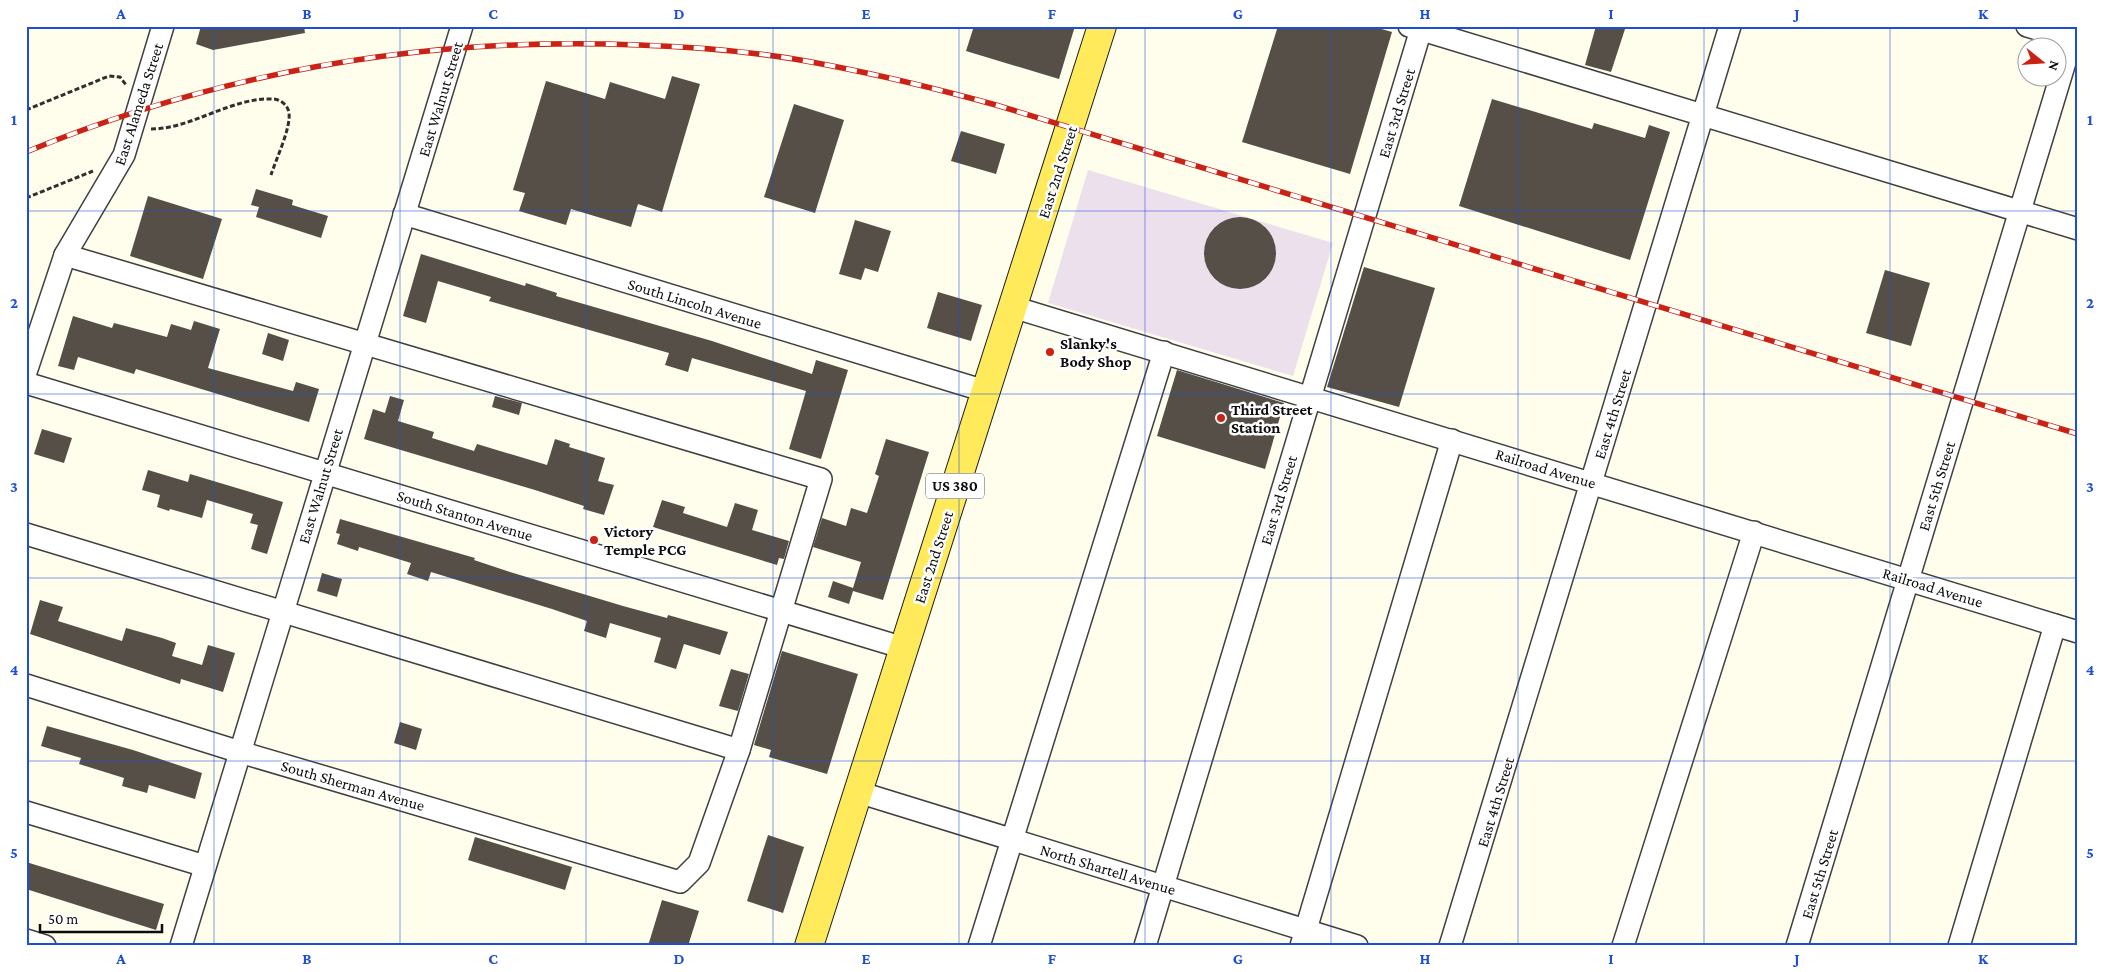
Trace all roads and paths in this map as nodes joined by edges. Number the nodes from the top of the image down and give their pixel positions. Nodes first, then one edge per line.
1 (163, 26) edge
2 (462, 26) edge
3 (1102, 26) edge
4 (1730, 26) edge
5 (2027, 26) edge
6 (1417, 28) edge
7 (2075, 36) edge
8 (128, 90) dead end
9 (26, 110) edge
10 (1703, 115) junction
11 (132, 126) junction
12 (96, 170) dead end
13 (271, 175) dead end
14 (26, 198) edge
15 (2019, 211) junction
16 (404, 214) junction
17 (2078, 229) edge
18 (65, 255) junction
19 (1013, 307) junction
20 (364, 342) junction
21 (1164, 352) junction
22 (26, 372) edge
23 (26, 383) edge
24 (985, 391) junction
25 (1309, 396) junction
26 (1452, 440) junction
27 (324, 473) junction
28 (1591, 482) junction
29 (1754, 532) junction
30 (26, 534) edge
31 (1908, 580) junction
32 (282, 610) junction
33 (783, 611) junction
34 (2055, 625) junction
35 (2078, 632) edge
36 (904, 648) junction
37 (26, 685) edge
38 (739, 750) junction
39 (240, 752) junction
40 (858, 792) junction
41 (26, 812) edge
42 (1011, 839) junction
43 (205, 866) junction
44 (1163, 886) junction
45 (1304, 938) edge
46 (26, 940) edge
47 (45, 946) edge
48 (181, 946) edge
49 (809, 946) edge
50 (979, 946) edge
51 (1145, 946) edge
52 (1357, 946) edge
53 (1450, 946) edge
54 (1623, 946) edge
55 (1797, 946) edge
56 (1959, 946) edge

1 - 11 street, East Alameda Street
2 - 16 street, East Walnut Street
3 - 19 main road, East 2nd Street / US 380
4 - 10 street, East 4th Street
5 - 7 street
6 - 10 street
6 - 25 street, East 3rd Street
7 - 15 street, East 5th Street
8 - 9 path
10 - 15 street
10 - 28 street, East 4th Street
11 - 13 path
11 - 18 street, East Alameda Street
12 - 14 path
15 - 17 street
15 - 31 street, East 5th Street
16 - 20 street, East Walnut Street
16 - 24 street, South Lincoln Avenue
18 - 20 street
18 - 22 street, East Alameda Street
19 - 21 street, Railroad Avenue
19 - 24 main road, East 2nd Street / US 380
20 - 27 street, East Walnut Street
20 - 33 street
21 - 25 street, Railroad Avenue
21 - 42 street
23 - 27 street, South Stanton Avenue
24 - 36 main road, East 2nd Street / US 380
25 - 26 street, Railroad Avenue
25 - 44 street, East 3rd Street
26 - 28 street, Railroad Avenue
26 - 45 street
27 - 32 street, East Walnut Street
27 - 33 street, South Stanton Avenue
28 - 29 street, Railroad Avenue
28 - 53 street, East 4th Street
29 - 31 street, Railroad Avenue
29 - 54 street
30 - 32 street
31 - 34 street, Railroad Avenue
31 - 55 street, East 5th Street
32 - 38 street
32 - 39 street, East Walnut Street
33 - 36 street, South Stanton Avenue
33 - 38 street
34 - 35 street, Railroad Avenue
34 - 56 street
36 - 40 main road, East 2nd Street / US 380
37 - 39 street, South Sherman Avenue
38 - 39 street, South Sherman Avenue
39 - 43 street, East Walnut Street
40 - 42 street, North Shartell Avenue
40 - 49 main road, East 2nd Street / US 380
41 - 43 street
42 - 44 street, North Shartell Avenue
42 - 50 street
43 - 48 street, East Walnut Street
44 - 45 street, North Shartell Avenue
44 - 51 street, East 3rd Street
45 - 52 street, North Shartell Avenue
46 - 47 street

